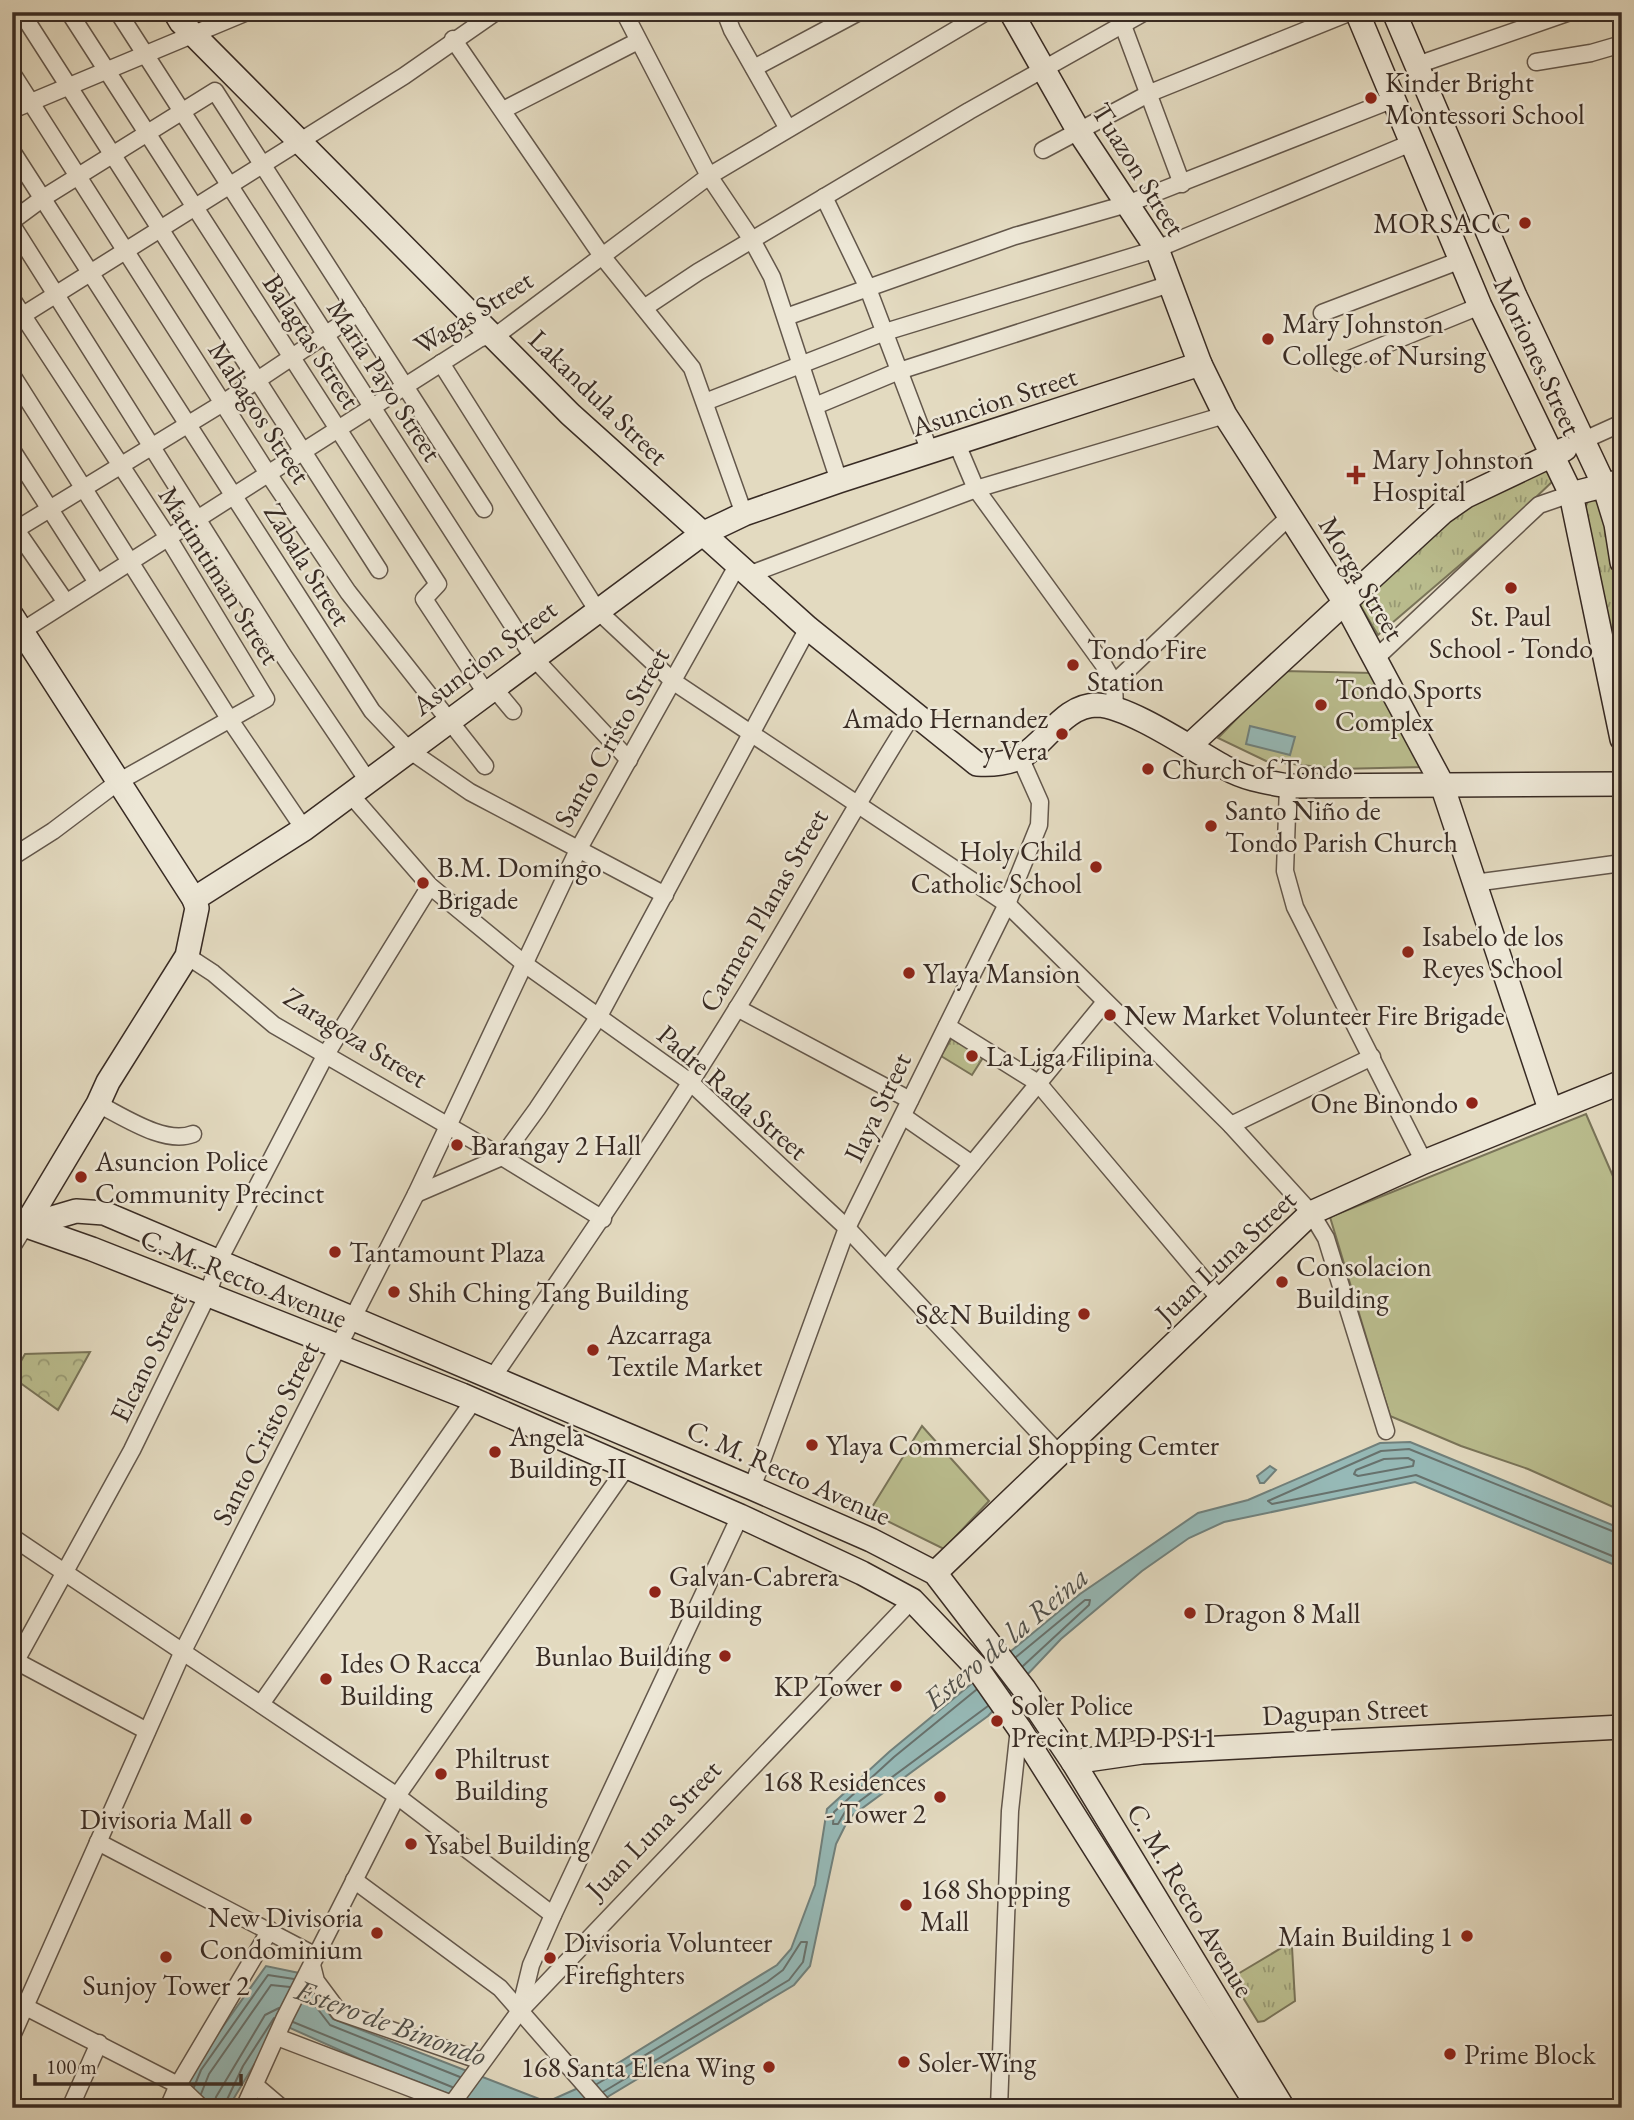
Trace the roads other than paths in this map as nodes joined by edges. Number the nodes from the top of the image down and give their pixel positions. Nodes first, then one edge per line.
1 (21, 12) edge
2 (69, 12) edge
3 (118, 12) edge
4 (175, 12) edge
5 (247, 12) edge
6 (496, 12) edge
7 (624, 12) edge
8 (725, 12) edge
9 (859, 12) edge
10 (986, 12) edge
11 (1011, 12) edge
12 (1145, 12) edge
13 (1351, 12) edge
14 (1357, 12) edge
15 (1394, 12) edge
16 (1570, 12) edge
17 (1121, 18) edge
18 (194, 35) junction
19 (453, 39) junction
20 (638, 41) junction
21 (1622, 44) edge
22 (146, 55) junction
23 (1536, 62) dead end
24 (1417, 65) junction
25 (754, 68) junction
26 (107, 71) junction
27 (1044, 71) junction
28 (12, 73) edge
29 (69, 86) junction
30 (1150, 93) junction
31 (1394, 99) junction
32 (31, 102) junction
33 (12, 110) edge
34 (181, 110) junction
35 (503, 110) junction
36 (788, 127) junction
37 (1078, 130) junction
38 (146, 132) junction
39 (298, 140) junction
40 (1411, 143) junction
41 (1043, 150) dead end
42 (12, 151) edge
43 (112, 156) junction
44 (262, 162) junction
45 (79, 176) junction
46 (709, 176) junction
47 (228, 184) junction
48 (1182, 184) junction
49 (824, 197) junction
50 (43, 198) junction
51 (1127, 204) junction
52 (194, 206) junction
53 (12, 223) edge
54 (160, 228) junction
55 (752, 240) junction
56 (1157, 249) junction
57 (125, 250) junction
58 (602, 256) junction
59 (1461, 260) junction
60 (89, 273) junction
61 (1170, 284) junction
62 (867, 286) junction
63 (56, 295) junction
64 (12, 299) edge
65 (1480, 306) junction
66 (644, 308) junction
67 (358, 313) junction
68 (1322, 313) dead end
69 (786, 317) junction
70 (18, 319) edge
71 (885, 332) junction
72 (325, 335) junction
73 (492, 335) junction
74 (291, 358) junction
75 (441, 363) junction
76 (1340, 363) dead end
77 (1200, 364) junction
78 (801, 366) junction
79 (899, 371) junction
80 (12, 375) edge
81 (257, 381) junction
82 (405, 386) junction
83 (705, 402) junction
84 (223, 403) junction
85 (815, 406) junction
86 (371, 407) junction
87 (1225, 415) junction
88 (1622, 423) edge
89 (188, 424) junction
90 (337, 429) junction
91 (1582, 441) junction
92 (957, 444) junction
93 (153, 445) junction
94 (12, 450) edge
95 (301, 452) junction
96 (930, 452) junction
97 (1552, 455) junction
98 (121, 468) junction
99 (268, 473) junction
100 (839, 481) junction
101 (1613, 483) edge
102 (976, 488) junction
103 (86, 489) junction
104 (1571, 494) junction
105 (233, 495) junction
106 (485, 509) dead end
107 (51, 510) junction
108 (744, 514) junction
109 (198, 516) junction
110 (1290, 516) junction
111 (13, 529) edge
112 (702, 534) junction
113 (167, 536) junction
114 (131, 559) junction
115 (1622, 561) edge
116 (379, 570) dead end
117 (743, 571) junction
118 (96, 581) junction
119 (65, 601) junction
120 (1344, 601) junction
121 (597, 610) junction
122 (17, 623) edge
123 (808, 628) junction
124 (533, 657) junction
125 (1376, 658) junction
126 (674, 682) junction
127 (1114, 683) junction
128 (489, 690) junction
129 (1115, 709) junction
130 (513, 711) dead end
131 (913, 714) junction
132 (230, 720) junction
133 (450, 720) junction
134 (752, 732) junction
135 (1622, 739) edge
136 (1189, 746) junction
137 (409, 750) junction
138 (1020, 757) junction
139 (629, 760) junction
140 (485, 766) dead end
141 (118, 782) junction
142 (1441, 782) junction
143 (1622, 784) edge
144 (1288, 786) junction
145 (359, 788) junction
146 (856, 803) junction
147 (304, 829) junction
148 (578, 850) junction
149 (12, 857) edge
150 (1622, 863) edge
151 (1474, 883) junction
152 (429, 886) junction
153 (665, 895) junction
154 (194, 899) junction
155 (1007, 904) junction
156 (187, 956) junction
157 (526, 965) junction
158 (1105, 1002) junction
159 (737, 1008) junction
160 (599, 1016) junction
161 (947, 1026) junction
162 (325, 1056) junction
163 (1372, 1057) junction
164 (690, 1082) junction
165 (1622, 1082) edge
166 (1038, 1083) junction
167 (910, 1100) junction
168 (98, 1104) junction
169 (1550, 1110) junction
170 (902, 1116) junction
171 (1231, 1125) junction
172 (447, 1127) junction
173 (193, 1134) dead end
174 (502, 1157) junction
175 (1424, 1162) junction
176 (972, 1164) junction
177 (416, 1194) junction
178 (104, 1213) junction
179 (1311, 1213) junction
180 (603, 1219) junction
181 (18, 1223) edge
182 (847, 1228) junction
183 (12, 1247) edge
184 (92, 1248) junction
185 (219, 1260) junction
186 (886, 1269) junction
187 (208, 1294) junction
188 (1220, 1298) junction
189 (352, 1318) junction
190 (338, 1348) junction
191 (493, 1377) junction
192 (474, 1400) junction
193 (1386, 1431) dead end
194 (1060, 1455) junction
195 (626, 1468) junction
196 (752, 1488) junction
197 (740, 1516) junction
198 (12, 1537) edge
199 (65, 1570) junction
200 (935, 1573) junction
201 (912, 1600) junction
202 (183, 1650) junction
203 (13, 1663) edge
204 (261, 1704) junction
205 (1622, 1727) edge
206 (1019, 1728) junction
207 (147, 1731) junction
208 (1073, 1762) junction
209 (397, 1796) junction
210 (98, 1842) junction
211 (354, 1880) junction
212 (553, 1915) junction
213 (270, 1930) junction
214 (314, 1960) junction
215 (19, 2004) edge
216 (519, 2012) junction
217 (12, 2036) edge
218 (277, 2037) junction
219 (99, 2043) junction
220 (480, 2062) junction
221 (256, 2085) junction
222 (181, 2088) junction
223 (452, 2104) edge
224 (605, 2107) edge
225 (70, 2108) edge
226 (168, 2108) edge
227 (202, 2108) edge
228 (244, 2108) edge
229 (282, 2108) edge
230 (999, 2108) edge
231 (1259, 2108) edge
232 (1283, 2108) edge

1 - 29 street
2 - 26 street, Balagtas Street
3 - 22 street, Maria Payo Street
4 - 18 street, Lakandula Street
5 - 18 street
6 - 19 street
7 - 20 street
8 - 25 street
9 - 25 street
10 - 36 street, Wagas Street
11 - 27 street, Tuazon Street
12 - 17 street
13 - 30 street
14 - 31 street, Moriones Street
15 - 24 street, Moriones Street
16 - 24 street
17 - 27 street
17 - 30 street
18 - 22 street
18 - 39 street, Lakandula Street
19 - 35 street
19 - 39 street
20 - 35 street
20 - 46 street
21 - 23 street
22 - 26 street
22 - 34 street, Maria Payo Street
24 - 91 street, Moriones Street
25 - 36 street
26 - 29 street
26 - 38 street, Balagtas Street
27 - 37 street, Tuazon Street
27 - 49 street
28 - 32 street, Mabagos Street
29 - 32 street
29 - 43 street
30 - 37 street
30 - 48 street
31 - 40 street, Moriones Street
31 - 48 street
32 - 33 street
32 - 45 street, Mabagos Street
34 - 38 street
34 - 44 street
34 - 47 street, Maria Payo Street
35 - 58 street
36 - 46 street, Wagas Street
37 - 41 street
37 - 51 street, Tuazon Street
38 - 43 street
38 - 52 street, Balagtas Street
39 - 44 street
39 - 73 street, Lakandula Street
40 - 56 street
40 - 59 street, Moriones Street
42 - 50 street, Zabala Street
43 - 45 street
43 - 54 street
44 - 47 street
44 - 67 street
45 - 50 street
45 - 57 street, Mabagos Street
46 - 55 street
46 - 58 street, Wagas Street
47 - 52 street
47 - 72 street, Maria Payo Street
48 - 51 street
49 - 55 street
49 - 62 street
50 - 53 street
50 - 60 street, Zabala Street
51 - 56 street, Tuazon Street
51 - 62 street
52 - 54 street
52 - 74 street, Balagtas Street
53 - 63 street, Padre Rada Street
54 - 57 street
54 - 81 street
55 - 66 street
55 - 69 street
56 - 61 street, Tuazon Street
56 - 71 street
57 - 60 street
57 - 84 street, Mabagos Street
58 - 66 street
58 - 73 street, Wagas Street
59 - 65 street, Moriones Street
59 - 68 street
60 - 63 street
60 - 89 street, Zabala Street
61 - 77 street, Tuazon Street
61 - 79 street
62 - 69 street
62 - 71 street
63 - 70 street
63 - 93 street, Padre Rada Street
64 - 70 street, Matimtiman Street
65 - 76 street
65 - 97 street, Moriones Street
66 - 83 street
67 - 72 street
67 - 82 street
69 - 78 street
70 - 98 street, Matimtiman Street
71 - 78 street
71 - 79 street
72 - 74 street
72 - 86 street, Maria Payo Street
73 - 75 street, Wagas Street
73 - 112 street, Lakandula Street
74 - 81 street
74 - 90 street, Balagtas Street
75 - 82 street, Wagas Street
75 - 121 street
77 - 87 street, Morga Street
77 - 92 street, Asuncion Street
78 - 83 street
78 - 85 street
79 - 85 street
79 - 96 street
80 - 103 street
81 - 84 street
81 - 95 street
82 - 86 street, Wagas Street
82 - 106 street
83 - 108 street
84 - 89 street
84 - 99 street, Mabagos Street
85 - 100 street
86 - 90 street, Wagas Street
86 - 124 street, Maria Payo Street
87 - 102 street
87 - 110 street, Morga Street
88 - 91 street
89 - 93 street
89 - 105 street, Zabala Street
90 - 95 street, Wagas Street
90 - 128 street, Balagtas Street
91 - 97 street
91 - 101 street, Moriones Street
92 - 96 street, Asuncion Street
92 - 102 street
93 - 98 street
93 - 109 street, Padre Rada Street
94 - 107 street
95 - 99 street, Wagas Street
95 - 116 street
96 - 100 street, Asuncion Street
97 - 104 street, Moriones Street
97 - 120 street
98 - 103 street
98 - 113 street, Matimtiman Street
99 - 105 street, Wagas Street
99 - 133 street, Mabagos Street
100 - 108 street, Asuncion Street
101 - 104 street
101 - 115 street, Moriones Street
102 - 117 street
102 - 127 street
103 - 107 street
103 - 114 street
104 - 125 street
104 - 135 street, Moriones Street
105 - 109 street, Wagas Street
105 - 137 street, Zabala Street
107 - 111 street
107 - 118 street
108 - 112 street, Asuncion Street
109 - 113 street, Wagas Street
109 - 145 street, Padre Rada Street
110 - 120 street, Morga Street
110 - 127 street
111 - 119 street
112 - 117 street, Lakandula Street
112 - 121 street, Asuncion Street
113 - 114 street, Wagas Street
113 - 132 street, Matimtiman Street
114 - 118 street, Wagas Street
114 - 132 street
117 - 123 street, Lakandula Street
117 - 126 street, Santo Cristo Street
118 - 119 street, Wagas Street
119 - 122 street, Wagas Street
120 - 125 street, Morga Street
120 - 136 street
121 - 124 street, Asuncion Street
121 - 126 street
122 - 141 street
123 - 131 street, Lakandula Street
123 - 134 street
124 - 128 street, Asuncion Street
124 - 139 street, Maria Payo Street
125 - 142 street, Morga Street
126 - 134 street
126 - 139 street, Santo Cristo Street
127 - 129 street
128 - 130 street, Balagtas Street
128 - 133 street, Asuncion Street
129 - 136 street
129 - 138 street
131 - 138 street, Lakandula Street
131 - 146 street, Carmen Planas Street
132 - 141 street, Matimtiman Street
132 - 147 street
133 - 137 street, Asuncion Street
133 - 140 street, Mabagos Street
134 - 146 street
134 - 153 street
136 - 144 street
137 - 145 street, Asuncion Street
137 - 148 street, Zabala Street
138 - 155 street, Ilaya Street
139 - 148 street, Santo Cristo Street
141 - 149 street, Matimtiman Street
141 - 154 street
142 - 143 street
142 - 144 street
142 - 151 street, Morga Street
144 - 163 street
145 - 147 street, Asuncion Street
145 - 152 street, Padre Rada Street
146 - 155 street
146 - 159 street, Carmen Planas Street
147 - 154 street, Asuncion Street
148 - 153 street, Zabala Street
148 - 157 street, Santo Cristo Street
150 - 151 street
151 - 169 street, Morga Street
152 - 157 street, Padre Rada Street
152 - 162 street, Elcano Street
153 - 160 street
154 - 156 street
155 - 158 street
155 - 161 street, Ilaya Street
156 - 162 street, Zaragoza Street
156 - 168 street
157 - 160 street, Padre Rada Street
157 - 172 street, Santo Cristo Street
158 - 166 street
158 - 171 street
159 - 164 street, Carmen Planas Street
159 - 167 street
160 - 164 street, Padre Rada Street
160 - 174 street
161 - 166 street
161 - 167 street, Ilaya Street
162 - 172 street, Zaragoza Street
162 - 185 street, Elcano Street
163 - 171 street
163 - 175 street
164 - 180 street, Carmen Planas Street
164 - 182 street, Padre Rada Street
165 - 169 street, Juan Luna Street
166 - 176 street
166 - 188 street
167 - 170 street, Ilaya Street
168 - 173 street
168 - 181 street
169 - 175 street, Juan Luna Street
170 - 176 street
170 - 182 street, Ilaya Street
171 - 179 street
172 - 174 street, Zaragoza Street
172 - 177 street, Santo Cristo Street
174 - 177 street
174 - 180 street, Zaragoza Street
175 - 179 street, Juan Luna Street
176 - 186 street
177 - 189 street, Santo Cristo Street
178 - 181 street, C. M. Recto Avenue
178 - 184 street
178 - 185 street, C. M. Recto Avenue
179 - 188 street, Juan Luna Street
179 - 193 street
180 - 191 street, Carmen Planas Street
181 - 183 street
181 - 184 street, C. M. Recto Avenue
182 - 186 street, Padre Rada Street
182 - 196 street, Ilaya Street
184 - 187 street, C. M. Recto Avenue
185 - 187 street, Elcano Street
185 - 189 street, C. M. Recto Avenue
186 - 194 street, Padre Rada Street
187 - 190 street, C. M. Recto Avenue
187 - 199 street, Elcano Street
188 - 194 street, Juan Luna Street
189 - 190 street, Santo Cristo Street
189 - 191 street, C. M. Recto Avenue
190 - 192 street, C. M. Recto Avenue
190 - 202 street, Santo Cristo Street
191 - 196 street, C. M. Recto Avenue
192 - 195 street, C. M. Recto Avenue
192 - 204 street
194 - 200 street, Juan Luna Street
195 - 197 street, C. M. Recto Avenue
195 - 209 street
196 - 200 street, C. M. Recto Avenue
197 - 201 street, C. M. Recto Avenue
197 - 212 street
198 - 199 street
199 - 202 street
199 - 203 street, Elcano Street
200 - 208 street, C. M. Recto Avenue
201 - 206 street, C. M. Recto Avenue
201 - 216 street, Juan Luna Street
202 - 204 street
202 - 207 street, Santo Cristo Street
203 - 207 street
204 - 209 street
205 - 208 street, Dagupan Street
206 - 230 street
206 - 231 street, C. M. Recto Avenue
207 - 210 street, Santo Cristo Street
208 - 232 street, C. M. Recto Avenue
209 - 211 street
209 - 212 street
210 - 213 street
210 - 215 street, Santo Cristo Street
211 - 214 street
211 - 216 street
212 - 216 street
213 - 214 street
213 - 222 street
214 - 218 street
214 - 220 street
215 - 217 street, Santo Cristo Street
215 - 219 street
216 - 220 street, Juan Luna Street
216 - 224 street
218 - 221 street
218 - 223 street
219 - 222 street
219 - 225 street
220 - 223 street, Juan Luna Street
221 - 228 street
221 - 229 street
222 - 226 street
222 - 227 street

